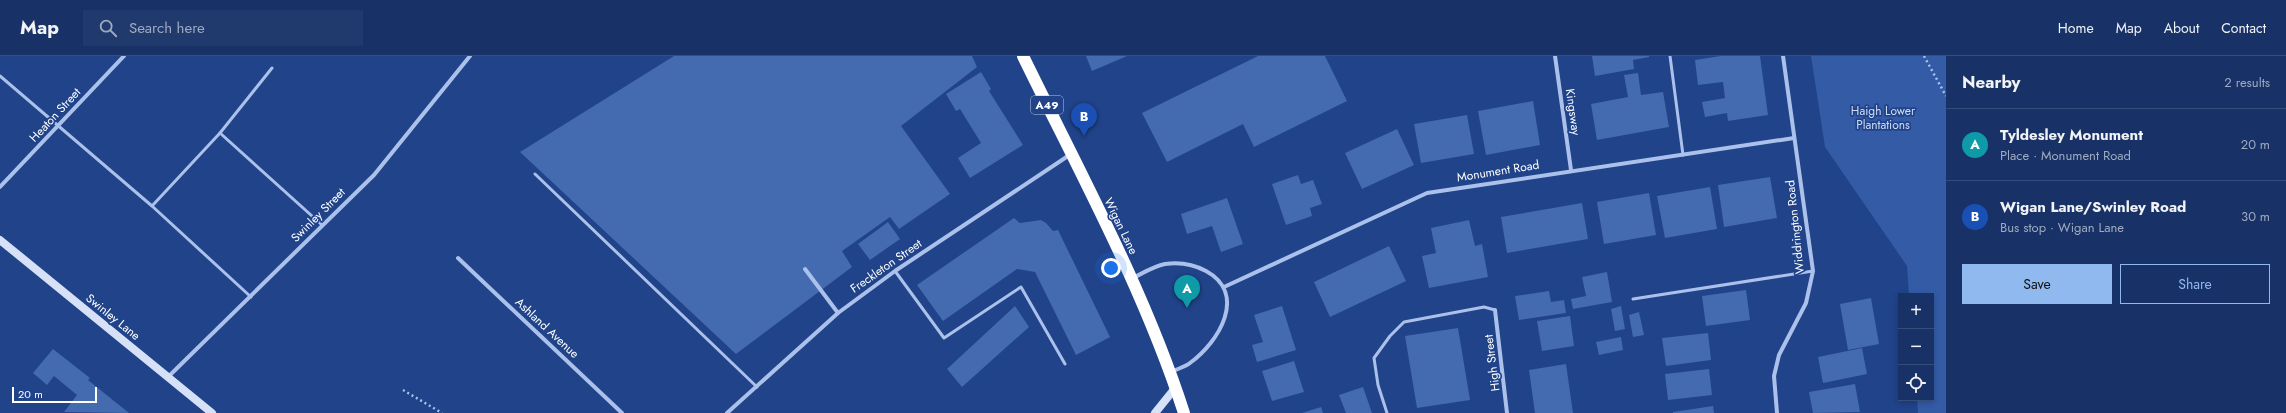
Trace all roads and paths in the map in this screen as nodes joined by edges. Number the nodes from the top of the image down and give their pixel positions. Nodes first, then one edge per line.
1 (124, 56) edge
2 (470, 56) edge
3 (1023, 56) edge
4 (1555, 56) edge
5 (1670, 56) edge
6 (1783, 56) edge
7 (1924, 56) edge
8 (272, 68) dead end
9 (0, 76) edge
10 (1946, 96) edge
11 (58, 126) junction
12 (220, 132) junction
13 (1794, 138) junction
14 (1071, 154) junction
15 (1683, 155) junction
16 (1571, 170) junction
17 (535, 174) dead end
18 (0, 187) edge
19 (152, 206) junction
20 (322, 225) junction
21 (0, 240) edge
22 (458, 258) dead end
23 (806, 269) dead end
24 (895, 271) junction
25 (1813, 271) junction
26 (1131, 279) junction
27 (1224, 287) junction
28 (251, 297) junction
29 (1632, 299) dead end
30 (1496, 310) joint
31 (838, 313) junction
32 (1065, 364) dead end
33 (1171, 372) junction
34 (168, 377) junction
35 (757, 386) junction
36 (1176, 387) junction
37 (404, 390) dead end
38 (212, 413) edge
39 (442, 413) edge
40 (622, 413) edge
41 (727, 413) edge
42 (1155, 413) edge
43 (1184, 413) edge
44 (1386, 413) edge
45 (1508, 413) edge
46 (1777, 413) edge

1 - 11 street, Heaton Street
2 - 20 street, Swinley Street
3 - 14 highway, Wigan Lane / A49
4 - 16 street, Kingsway
5 - 15 lane
6 - 13 street, Widdrington Road
7 - 10 path
8 - 12 lane
9 - 11 lane
11 - 18 street, Heaton Street
11 - 19 lane
12 - 19 lane
12 - 20 lane
13 - 15 street, Monument Road
13 - 25 street, Widdrington Road
14 - 24 street, Freckleton Street
14 - 26 highway, Wigan Lane / A49
15 - 16 street, Monument Road
16 - 27 street, Monument Road
17 - 35 lane
19 - 28 lane
20 - 28 street, Swinley Street
21 - 34 street, Swinley Lane
22 - 40 street, Ashland Avenue
23 - 31 street
24 - 31 street, Freckleton Street
24 - 32 lane
25 - 29 lane
25 - 46 street, Widdrington Road
26 - 27 street
26 - 33 highway, Wigan Lane / A49
27 - 33 street
28 - 34 street, Swinley Street
30 - 44 lane
30 - 45 street, High Street
31 - 35 street, Freckleton Street
33 - 36 highway, Wigan Lane / A49
34 - 38 street, Swinley Lane
35 - 41 street, Freckleton Street
36 - 42 street
36 - 43 highway, Wigan Lane / A49
37 - 39 path

